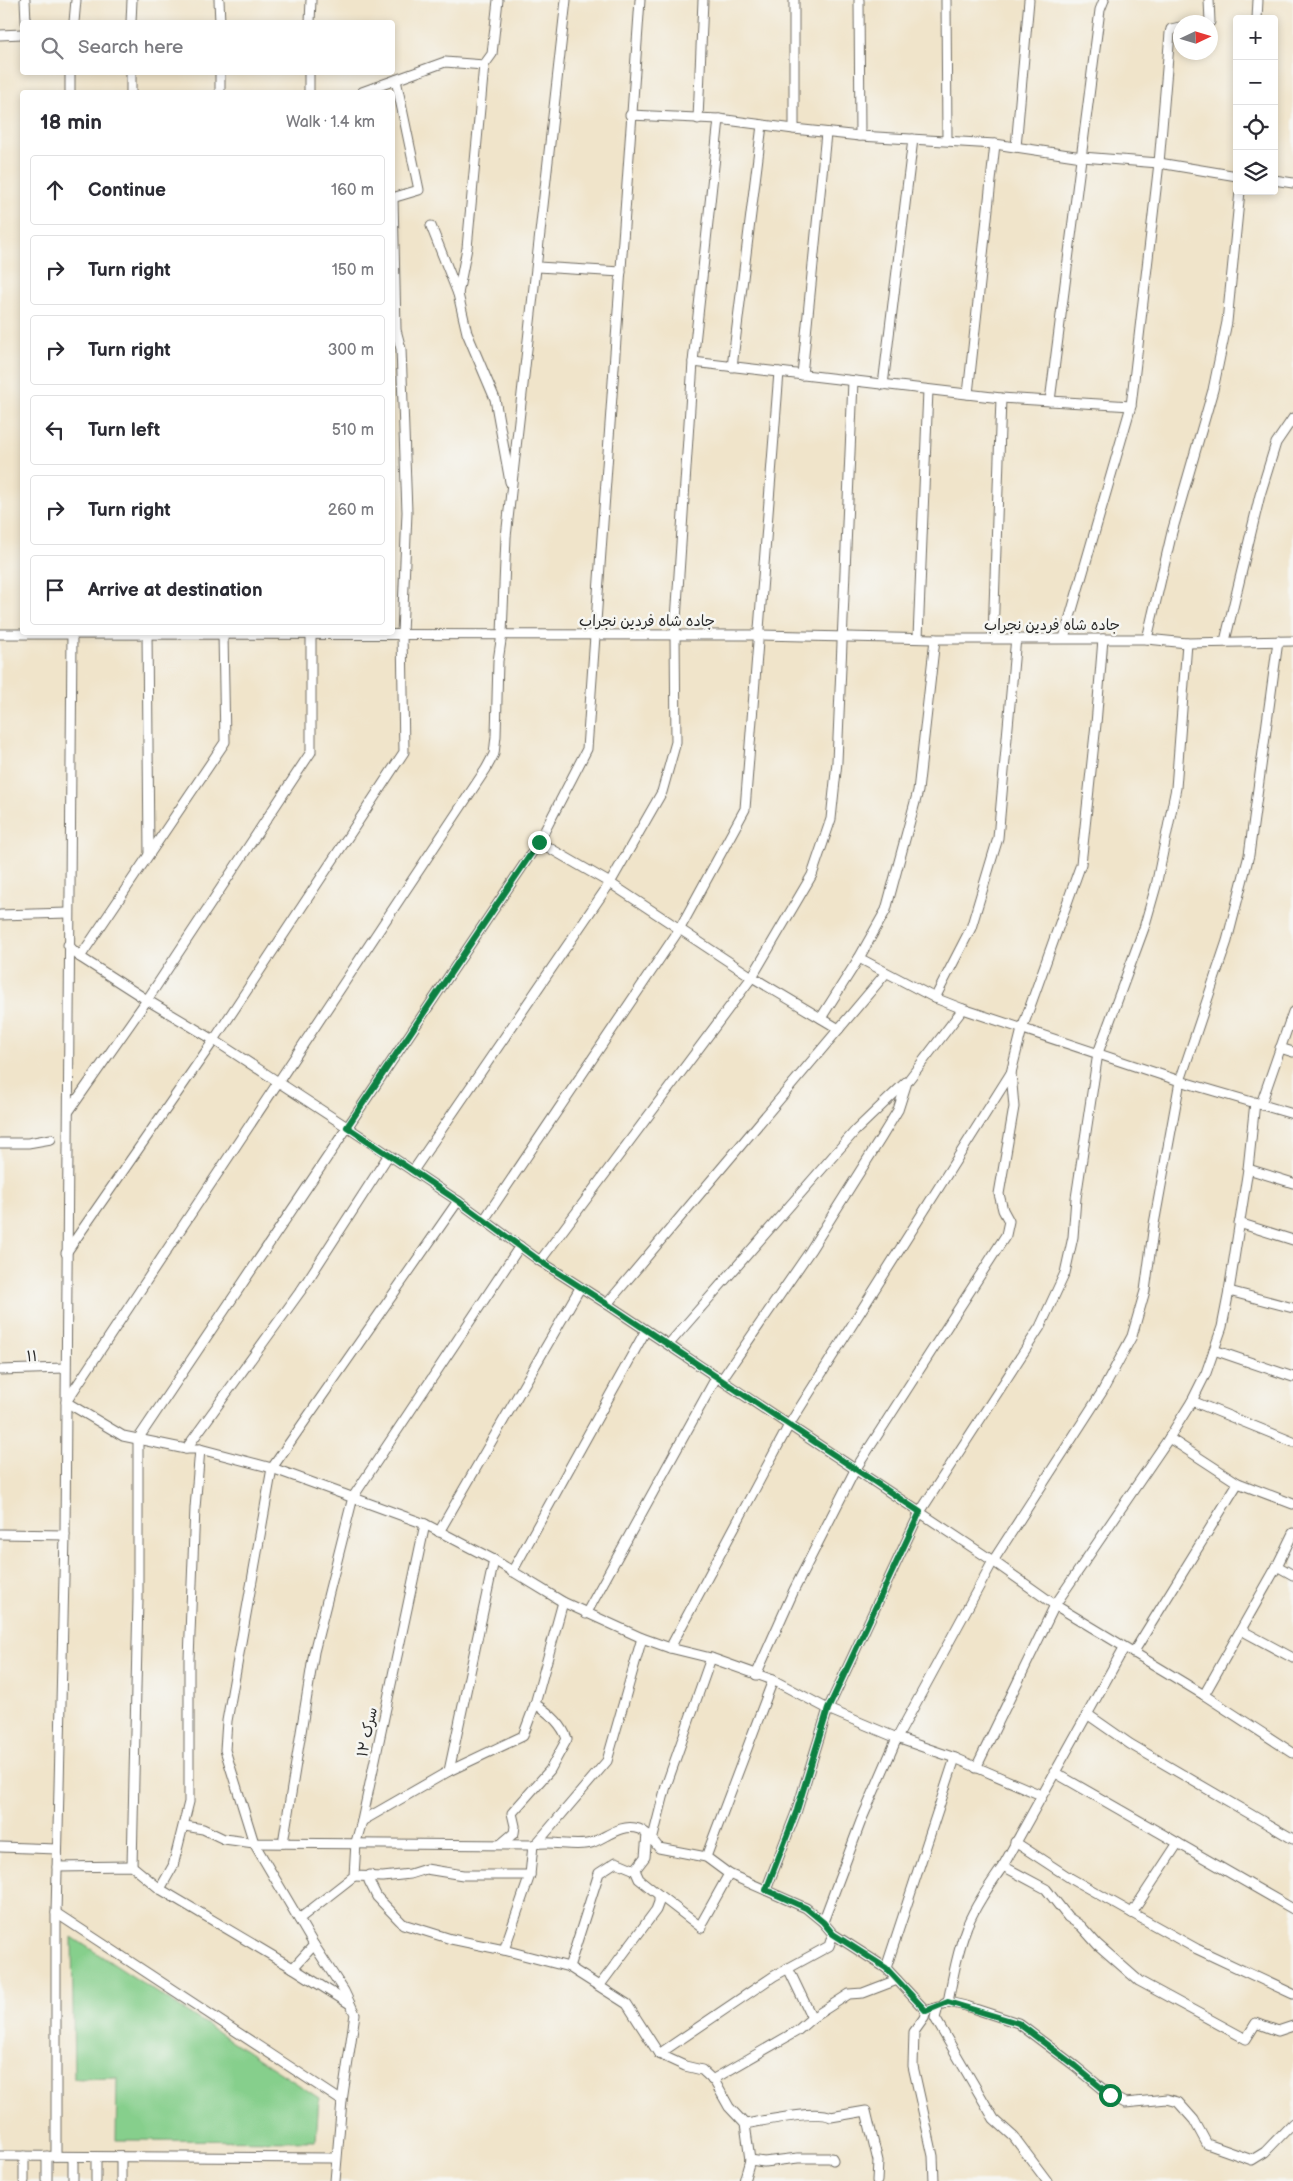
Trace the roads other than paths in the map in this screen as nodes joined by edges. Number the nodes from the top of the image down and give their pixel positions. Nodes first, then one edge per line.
1 (25, 0) edge
2 (76, 0) edge
3 (132, 0) edge
4 (219, 0) edge
5 (311, 0) edge
6 (498, 0) edge
7 (566, 0) edge
8 (640, 0) edge
9 (703, 0) edge
10 (794, 0) edge
11 (859, 0) edge
12 (946, 0) edge
13 (1029, 0) edge
14 (1104, 0) edge
15 (1210, 0) edge
16 (1258, 0) edge
17 (1210, 15) edge
18 (1257, 15) edge
19 (26, 20) edge
20 (74, 20) edge
21 (131, 20) edge
22 (220, 20) edge
23 (310, 20) edge
24 (1173, 29) edge
25 (20, 34) edge
26 (0, 35) edge
27 (484, 65) junction
28 (70, 75) edge
29 (131, 75) edge
30 (220, 75) edge
31 (309, 75) edge
32 (396, 80) junction
33 (70, 90) edge
34 (131, 90) edge
35 (220, 90) edge
36 (309, 90) edge
37 (368, 90) edge
38 (630, 115) junction
39 (698, 119) junction
40 (719, 119) junction
41 (762, 125) junction
42 (794, 130) junction
43 (826, 132) junction
44 (860, 136) junction
45 (914, 139) junction
46 (947, 140) junction
47 (995, 144) junction
48 (1016, 147) junction
49 (1082, 157) junction
50 (1159, 163) junction
51 (1233, 175) edge
52 (1278, 181) edge
53 (1293, 183) edge
54 (1240, 195) edge
55 (395, 197) edge
56 (431, 226) dead end
57 (538, 267) junction
58 (620, 272) junction
59 (395, 286) edge
60 (458, 294) junction
61 (693, 362) junction
62 (732, 367) junction
63 (779, 372) junction
64 (802, 375) junction
65 (853, 381) junction
66 (883, 385) junction
67 (928, 390) junction
68 (968, 394) junction
69 (1001, 398) junction
70 (1050, 401) junction
71 (1131, 406) junction
72 (1293, 418) edge
73 (512, 492) junction
74 (0, 634) edge
75 (20, 634) edge
76 (395, 634) edge
77 (402, 634) junction
78 (502, 634) junction
79 (72, 635) edge
80 (147, 635) edge
81 (227, 635) edge
82 (311, 635) edge
83 (594, 635) junction
84 (675, 635) junction
85 (760, 635) junction
86 (842, 637) junction
87 (918, 638) junction
88 (993, 638) junction
89 (1016, 638) junction
90 (1064, 638) junction
91 (935, 639) junction
92 (1103, 639) junction
93 (1147, 639) junction
94 (1225, 641) junction
95 (1278, 641) junction
96 (1293, 641) edge
97 (1187, 643) junction
98 (539, 842) junction
99 (148, 854) junction
100 (610, 884) junction
101 (68, 914) junction
102 (0, 915) edge
103 (679, 930) junction
104 (68, 945) junction
105 (80, 957) junction
106 (859, 958) junction
107 (886, 973) junction
108 (752, 977) junction
109 (935, 998) junction
110 (147, 1000) junction
111 (963, 1010) junction
112 (1293, 1012) edge
113 (821, 1018) junction
114 (839, 1029) junction
115 (1022, 1029) junction
116 (214, 1040) junction
117 (1280, 1048) junction
118 (1293, 1052) edge
119 (1098, 1053) junction
120 (1011, 1073) junction
121 (1180, 1081) junction
122 (279, 1082) junction
123 (906, 1082) junction
124 (1258, 1103) junction
125 (69, 1111) junction
126 (1293, 1114) edge
127 (347, 1127) junction
128 (51, 1140) dead end
129 (0, 1143) edge
130 (388, 1156) junction
131 (1248, 1169) junction
132 (413, 1171) junction
133 (1293, 1183) edge
134 (458, 1201) junction
135 (484, 1220) junction
136 (1239, 1223) junction
137 (1293, 1240) edge
138 (520, 1246) junction
139 (66, 1253) junction
140 (540, 1261) junction
141 (580, 1288) junction
142 (1229, 1291) junction
143 (607, 1304) junction
144 (1293, 1308) edge
145 (646, 1330) junction
146 (669, 1344) junction
147 (1214, 1350) junction
148 (65, 1368) junction
149 (0, 1370) edge
150 (1293, 1377) edge
151 (719, 1378) junction
152 (1192, 1401) junction
153 (66, 1402) junction
154 (789, 1425) junction
155 (1170, 1438) junction
156 (138, 1439) junction
157 (1293, 1442) edge
158 (186, 1449) junction
159 (200, 1450) junction
160 (272, 1468) junction
161 (855, 1470) junction
162 (1238, 1483) junction
163 (353, 1497) junction
164 (1293, 1504) edge
165 (920, 1512) junction
166 (425, 1524) junction
167 (439, 1532) junction
168 (1293, 1533) edge
169 (0, 1534) edge
170 (65, 1535) junction
171 (494, 1560) junction
172 (993, 1561) junction
173 (1277, 1566) junction
174 (512, 1572) junction
175 (1293, 1574) edge
176 (564, 1602) junction
177 (1055, 1605) junction
178 (586, 1614) junction
179 (1241, 1630) junction
180 (642, 1638) junction
181 (670, 1648) junction
182 (1124, 1648) junction
183 (1134, 1653) junction
184 (711, 1658) junction
185 (1293, 1658) edge
186 (756, 1675) junction
187 (773, 1680) junction
188 (1204, 1696) junction
189 (535, 1704) junction
190 (828, 1709) junction
191 (1087, 1714) junction
192 (897, 1738) junction
193 (1293, 1753) edge
194 (956, 1758) junction
195 (976, 1768) junction
196 (449, 1770) junction
197 (1054, 1772) junction
198 (1041, 1796) junction
199 (362, 1821) junction
200 (185, 1826) junction
201 (650, 1837) junction
202 (1293, 1839) edge
203 (356, 1842) junction
204 (1015, 1842) junction
205 (254, 1843) junction
206 (283, 1843) junction
207 (1178, 1843) junction
208 (501, 1844) junction
209 (535, 1844) junction
210 (0, 1847) edge
211 (57, 1849) junction
212 (706, 1858) junction
213 (132, 1866) junction
214 (1003, 1866) junction
215 (57, 1867) junction
216 (635, 1870) junction
217 (729, 1874) junction
218 (370, 1875) junction
219 (530, 1875) junction
220 (354, 1876) junction
221 (160, 1889) junction
222 (766, 1890) junction
223 (659, 1895) junction
224 (1293, 1909) edge
225 (56, 1913) junction
226 (1132, 1913) junction
227 (298, 1919) junction
228 (823, 1922) junction
229 (833, 1934) junction
230 (314, 1945) junction
231 (504, 1950) junction
232 (569, 1967) junction
233 (293, 1968) junction
234 (788, 1968) junction
235 (886, 1968) junction
236 (897, 1980) junction
237 (600, 1985) junction
238 (1293, 1994) edge
239 (948, 2002) junction
240 (351, 2004) junction
241 (938, 2007) junction
242 (926, 2011) junction
243 (812, 2018) junction
244 (1293, 2026) edge
245 (659, 2054) junction
246 (712, 2080) junction
247 (342, 2101) junction
248 (1293, 2123) edge
249 (745, 2124) junction
250 (0, 2156) edge
251 (24, 2156) junction
252 (52, 2156) junction
253 (96, 2156) junction
254 (121, 2157) junction
255 (73, 2158) junction
256 (336, 2158) junction
257 (750, 2160) junction
258 (834, 2160) dead end
259 (24, 2181) edge
260 (47, 2181) edge
261 (73, 2181) edge
262 (96, 2181) edge
263 (121, 2181) edge
264 (335, 2181) edge
265 (744, 2181) edge
266 (878, 2181) edge
267 (934, 2181) edge
268 (1047, 2181) edge

1 - 19 street
2 - 20 street
3 - 21 street
4 - 22 street
5 - 23 street
6 - 27 street
7 - 57 street
8 - 38 street
9 - 39 street
10 - 42 street
11 - 44 street
12 - 46 street
13 - 48 street
14 - 49 street
15 - 17 street
16 - 18 street
24 - 50 street
25 - 26 street
27 - 32 street
27 - 60 street
28 - 33 street
29 - 34 street
30 - 35 street
31 - 36 street
32 - 37 street
32 - 55 street
38 - 39 street
38 - 58 street
39 - 40 street
40 - 41 street
40 - 61 street
41 - 42 street
41 - 62 street
42 - 43 street
43 - 44 street
43 - 64 street
44 - 45 street
45 - 46 street
45 - 66 street
46 - 47 street
47 - 48 street
47 - 68 street
48 - 49 street
49 - 50 street
49 - 70 street
50 - 51 street
50 - 71 street
52 - 53 street
54 - 93 street
56 - 60 street
57 - 58 street
57 - 73 street
58 - 83 street
59 - 77 street
60 - 73 street
61 - 62 street
61 - 84 street
62 - 63 street
63 - 64 street
63 - 85 street
64 - 65 street
65 - 66 street
65 - 86 street
66 - 67 street
67 - 68 street
67 - 87 street
68 - 69 street
69 - 70 street
69 - 88 street
70 - 71 street
71 - 90 street
72 - 94 street
73 - 78 street
74 - 75 street, جاده شاه فردین نجراب
76 - 77 street, جاده شاه فردین نجراب
77 - 78 street, جاده شاه فردین نجراب
77 - 116 street
78 - 83 street, جاده شاه فردین نجراب
78 - 122 street
79 - 101 street
80 - 99 street
81 - 99 street
82 - 110 street
83 - 84 street, جاده شاه فردین نجراب
83 - 98 street
84 - 85 street, جاده شاه فردین نجراب
84 - 100 street
85 - 86 street, جاده شاه فردین نجراب
85 - 103 street
86 - 87 street, جاده شاه فردین نجراب
86 - 108 street
87 - 91 street, جاده شاه فردین نجراب
88 - 89 street, جاده شاه فردین نجراب
88 - 91 street, جاده شاه فردین نجراب
89 - 90 street, جاده شاه فردین نجراب
89 - 109 street
90 - 92 street, جاده شاه فردین نجراب
91 - 106 street
92 - 93 street, جاده شاه فردین نجراب
92 - 115 street
93 - 97 street, جاده شاه فردین نجراب
94 - 95 street, جاده شاه فردین نجراب
94 - 97 street, جاده شاه فردین نجراب
95 - 96 street, جاده شاه فردین نجراب
95 - 121 street
97 - 119 street
98 - 100 street
98 - 127 street
99 - 105 street
100 - 103 street
100 - 132 street
101 - 102 street
101 - 104 street
103 - 108 street
103 - 135 street
104 - 105 street
104 - 125 street
105 - 110 street
106 - 107 street
106 - 113 street
107 - 109 street
107 - 114 street
108 - 113 street
108 - 140 street
109 - 111 street
110 - 116 street
110 - 125 street
111 - 115 street
111 - 123 street
112 - 117 street
113 - 114 street
114 - 143 street
115 - 119 street
115 - 120 street
116 - 122 street
116 - 139 street
117 - 118 street
117 - 124 street
119 - 121 street
119 - 165 street
120 - 154 street
120 - 161 street
121 - 124 street
121 - 172 street
122 - 127 street
122 - 153 street
123 - 146 street
123 - 151 street
124 - 126 street
124 - 131 street
125 - 139 street
127 - 130 street
127 - 156 street
128 - 129 street
130 - 132 street
130 - 158 street
131 - 133 street
131 - 136 street
132 - 134 street
134 - 135 street
134 - 160 street
135 - 138 street
136 - 137 street
136 - 142 street
138 - 140 street
138 - 163 street
139 - 148 street
140 - 141 street
141 - 143 street
141 - 167 street
142 - 144 street
142 - 147 street
143 - 145 street
145 - 146 street
145 - 174 street
146 - 151 street
147 - 150 street
147 - 152 street
148 - 149 street, ۱۱
148 - 153 street
151 - 154 street
151 - 178 street
152 - 155 street
152 - 157 street
153 - 156 street
153 - 170 street
154 - 161 street
154 - 181 street
155 - 162 street
155 - 177 street
156 - 158 street
156 - 213 street
158 - 159 street
159 - 160 street
159 - 200 street
160 - 163 street
160 - 205 street
161 - 165 street
161 - 186 street
162 - 164 street
162 - 183 street
163 - 166 street
163 - 206 street
165 - 172 street
165 - 190 street
166 - 167 street
166 - 199 street, سرک ۱۲
167 - 171 street
168 - 173 street
169 - 170 street
170 - 211 street
171 - 174 street
171 - 196 street
172 - 177 street
172 - 192 street
173 - 175 street
173 - 179 street
174 - 176 street
176 - 178 street
176 - 189 street
177 - 182 street
177 - 195 street
178 - 180 street
179 - 185 street
179 - 188 street
180 - 181 street
180 - 209 street
181 - 184 street
182 - 183 street
182 - 191 street
183 - 188 street
184 - 186 street
184 - 201 street
186 - 187 street
187 - 190 street
187 - 212 street
188 - 193 street
189 - 196 street
189 - 208 street
190 - 192 street
190 - 222 street
191 - 197 street
191 - 202 street
192 - 194 street
192 - 228 street
194 - 195 street
194 - 235 street
195 - 198 street
196 - 199 street
197 - 198 street
197 - 207 street
198 - 204 street
199 - 203 street, سرک ۱۲
200 - 205 street
200 - 221 street
201 - 209 street
201 - 212 street
201 - 216 street
203 - 206 street
203 - 208 street
203 - 220 street, سرک ۱۲
204 - 214 street
204 - 226 street
205 - 206 street
205 - 227 street
207 - 224 street
207 - 226 street
208 - 209 street
209 - 219 street
210 - 211 street
211 - 215 street
212 - 217 street
213 - 215 street
213 - 221 street
214 - 239 street
214 - 244 street
215 - 225 street
216 - 223 street
216 - 232 street
217 - 222 street
217 - 223 street
218 - 219 street
218 - 220 street
218 - 231 street
219 - 231 street
220 - 227 street
221 - 233 street
222 - 228 street
223 - 237 street
225 - 247 street
225 - 252 street
226 - 238 street
227 - 230 street
228 - 229 street
229 - 234 street
229 - 235 street
230 - 233 street
230 - 240 street
231 - 232 street
232 - 237 street
233 - 240 street
234 - 243 street
234 - 245 street
235 - 236 street
236 - 242 street
236 - 243 street
237 - 245 street
239 - 241 street
239 - 248 street
240 - 247 street
241 - 242 street
241 - 268 street
242 - 267 street
243 - 246 street
245 - 246 street
246 - 249 street
247 - 256 street
249 - 257 street
249 - 266 street
250 - 251 street
251 - 252 street
251 - 259 street
252 - 255 street
252 - 260 street
253 - 254 street
253 - 255 street
253 - 262 street
254 - 256 street
254 - 263 street
255 - 261 street
256 - 264 street
257 - 258 street
257 - 265 street

